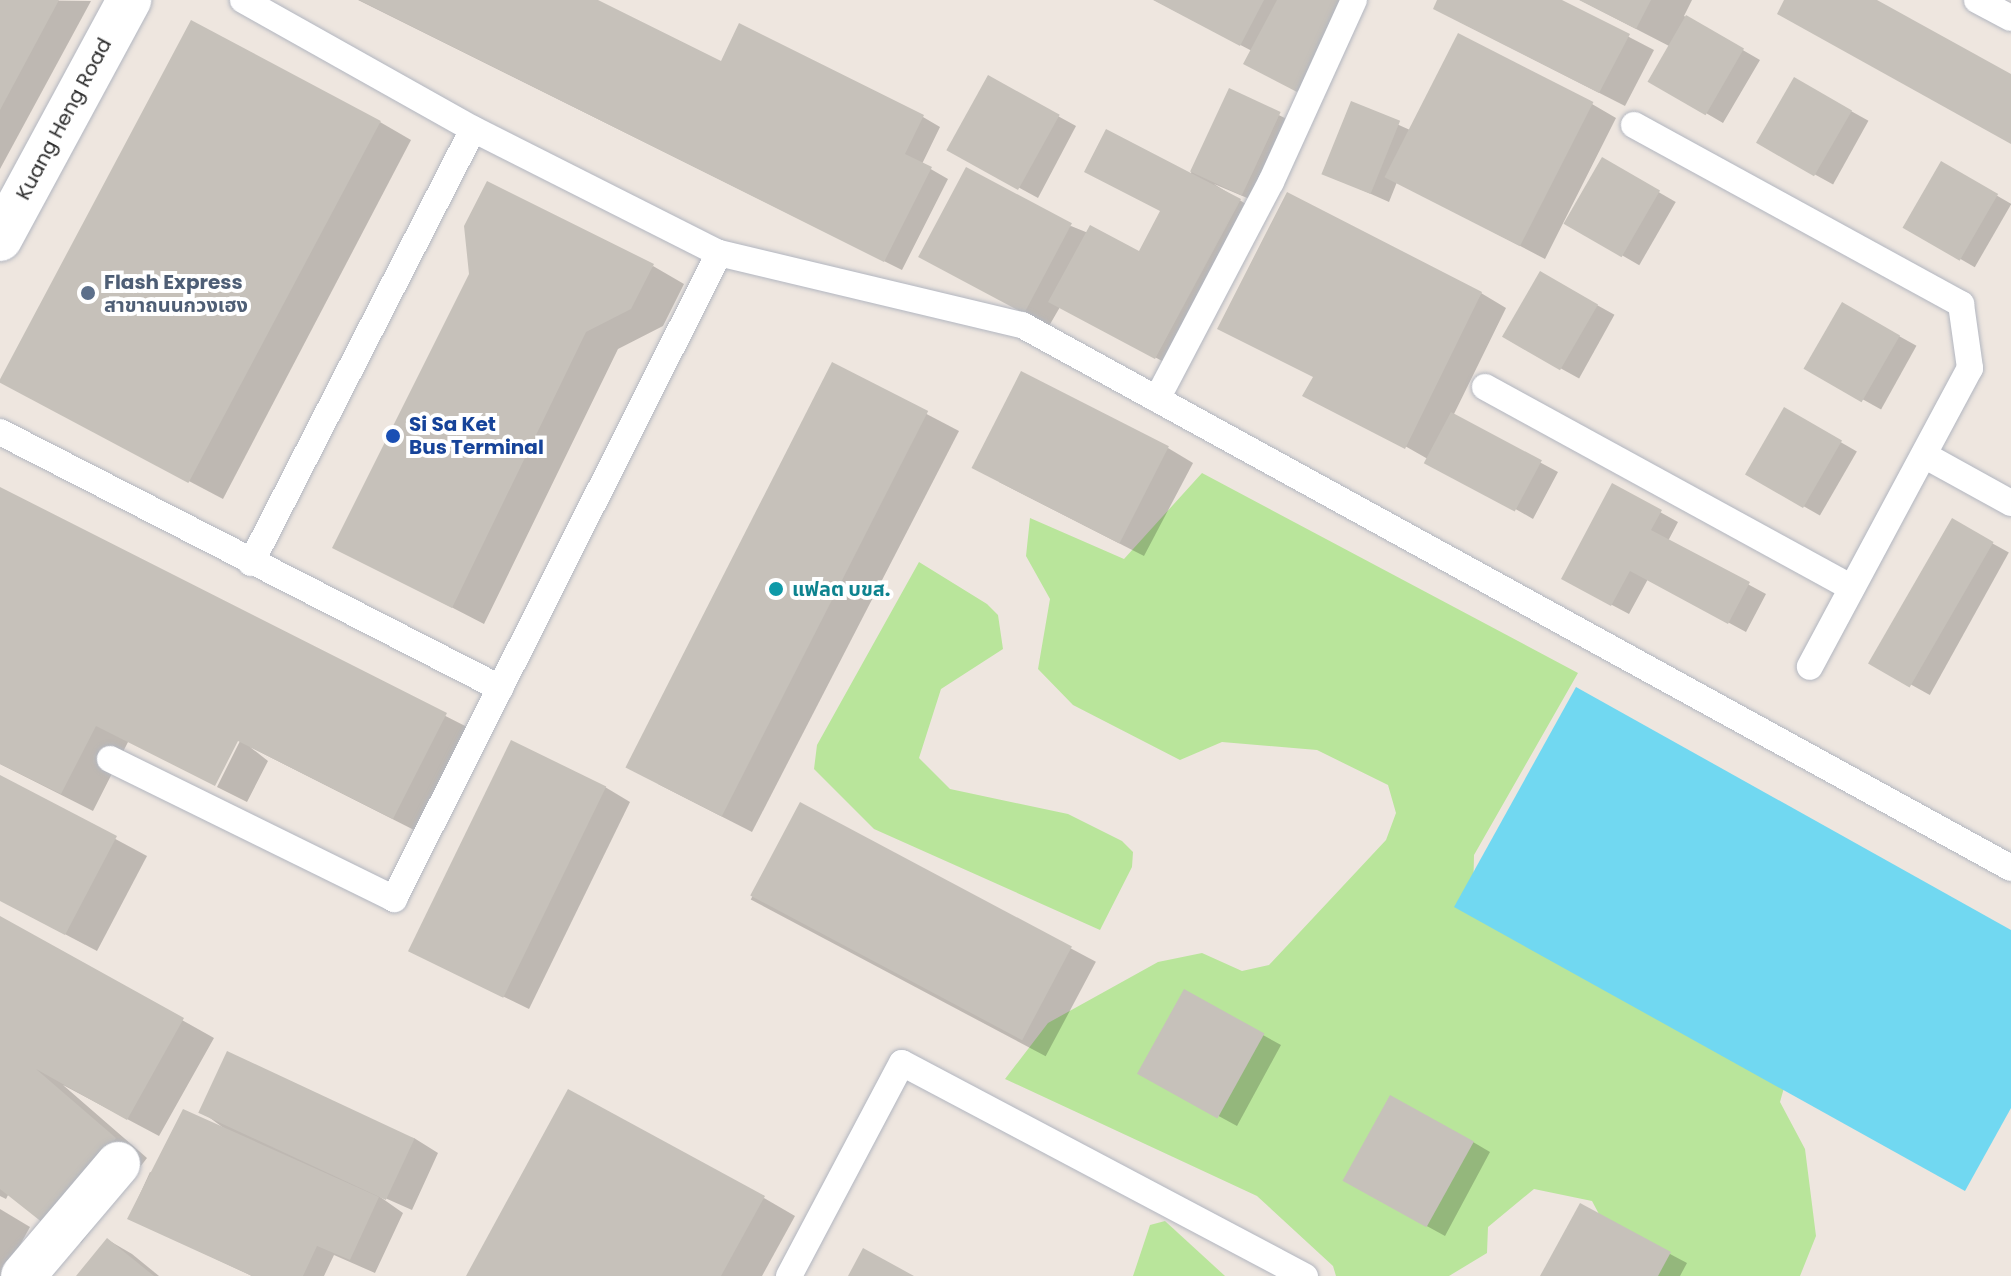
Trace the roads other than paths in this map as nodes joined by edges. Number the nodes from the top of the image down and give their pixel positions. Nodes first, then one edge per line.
1 (129, 0) edge
2 (243, 0) edge
3 (1354, 0) edge
4 (1977, 0) edge
5 (2011, 18) edge
6 (1634, 125) dead end
7 (473, 129) junction
8 (0, 239) edge
9 (719, 253) junction
10 (1485, 387) dead end
11 (1157, 399) junction
12 (0, 432) edge
13 (1924, 455) junction
14 (2011, 503) edge
15 (251, 563) junction
16 (1852, 588) junction
17 (1810, 667) dead end
18 (500, 688) junction
19 (110, 759) dead end
20 (2011, 868) edge
21 (118, 1164) dead end
22 (23, 1276) edge
23 (789, 1276) edge
24 (1305, 1276) edge

1 - 8 street, Kuang Heng Road
2 - 7 lane
3 - 11 lane
4 - 5 lane
6 - 13 lane
7 - 9 lane
7 - 15 lane
9 - 11 lane
9 - 18 lane
10 - 16 lane
11 - 20 lane
12 - 15 lane
13 - 14 lane
13 - 16 lane
15 - 18 lane
16 - 17 lane
18 - 19 lane
21 - 22 street
23 - 24 lane

